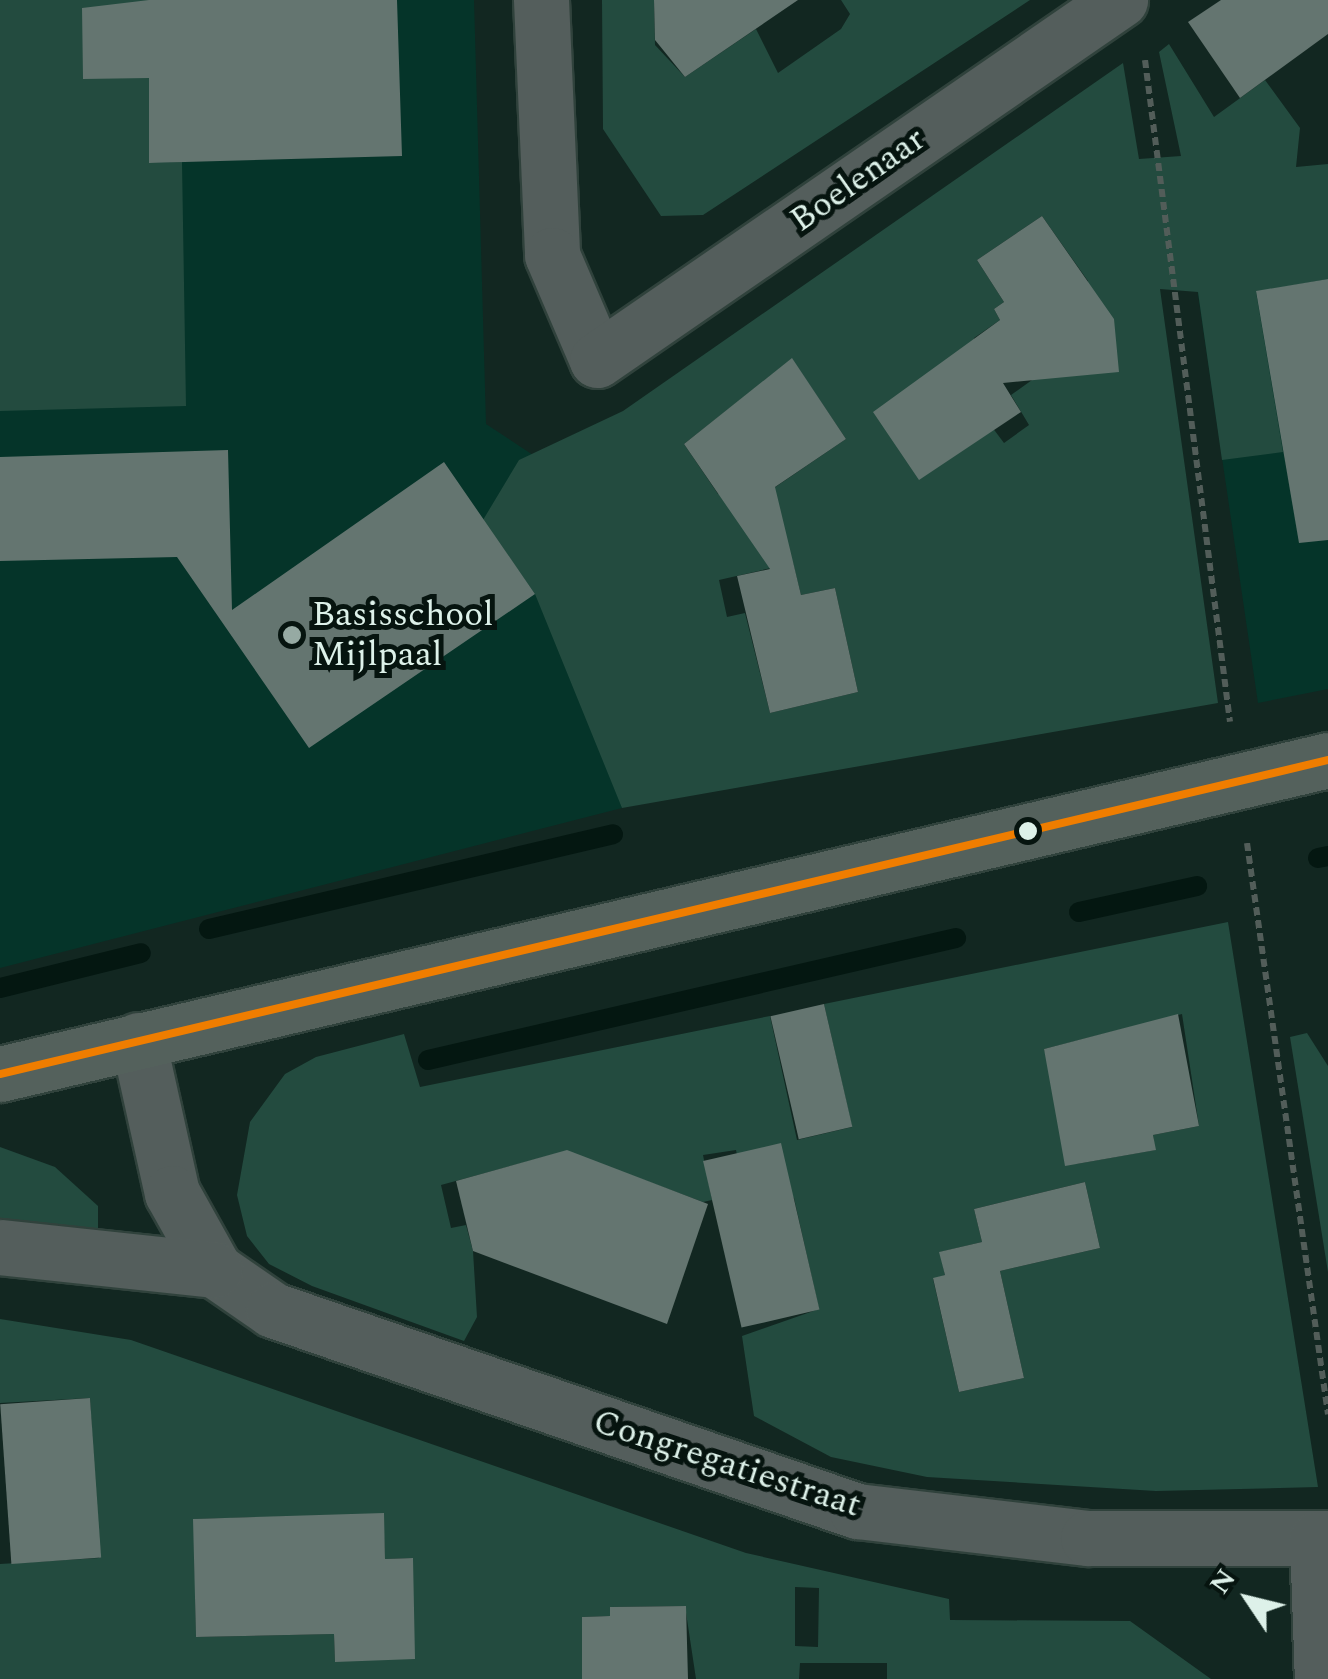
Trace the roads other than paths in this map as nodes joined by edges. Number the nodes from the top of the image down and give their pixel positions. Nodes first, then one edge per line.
1 (541, 0) edge
2 (1120, 0) edge
3 (1328, 760) edge
4 (138, 1040) junction
5 (0, 1074) edge
6 (0, 1247) edge
7 (215, 1270) junction
8 (1322, 1538) edge
9 (1322, 1679) edge

1 - 2 street, Boelenaar
3 - 4 main road
4 - 5 main road
4 - 7 street, Congregatiestraat
6 - 7 street, Congregatiestraat
7 - 8 street, Congregatiestraat
8 - 9 street

